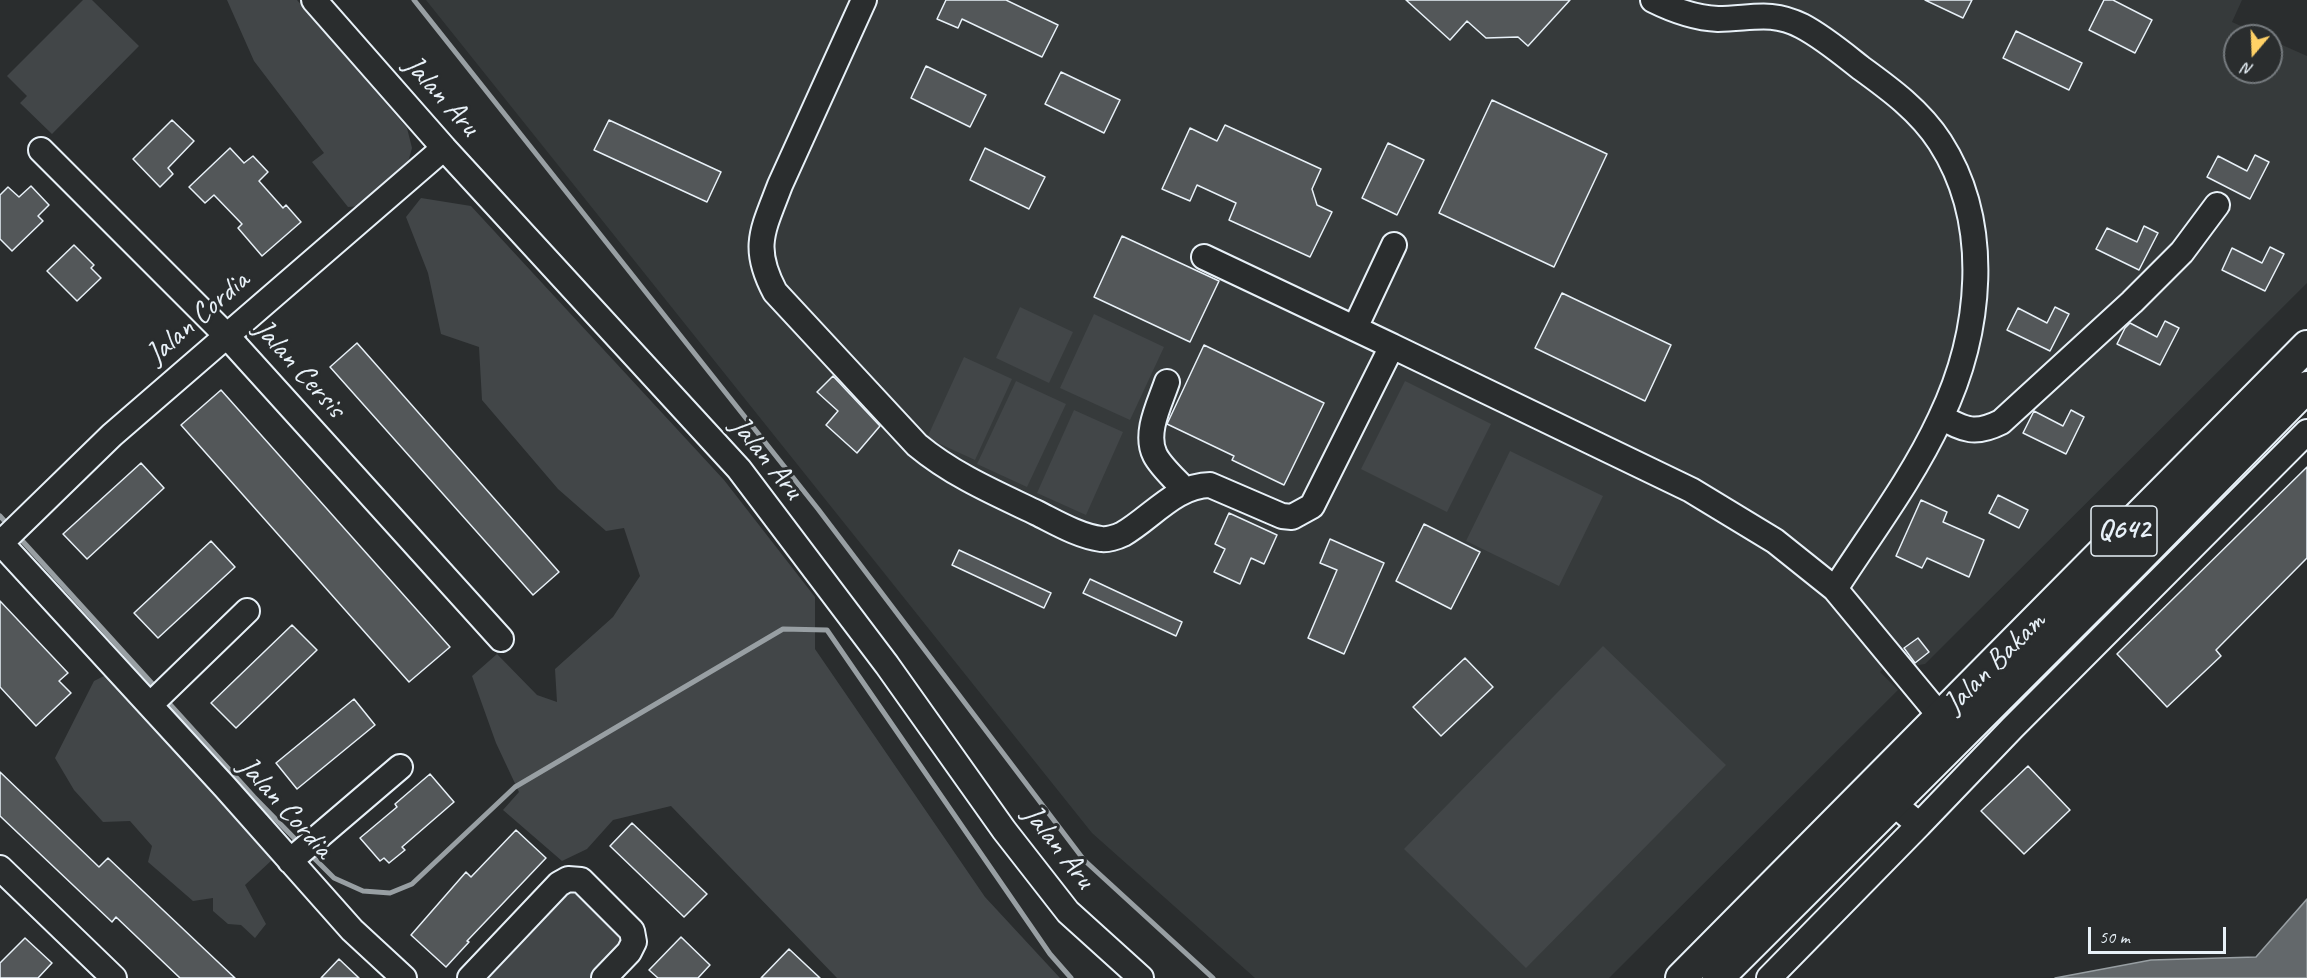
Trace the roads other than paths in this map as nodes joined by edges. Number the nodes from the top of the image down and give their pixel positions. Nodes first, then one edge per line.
1 (314, 0) edge
2 (864, 0) edge
3 (1653, 0) edge
4 (444, 148) junction
5 (41, 150) dead end
6 (2217, 204) dead end
7 (1394, 245) dead end
8 (1204, 257) dead end
9 (1356, 328) junction
10 (226, 335) junction
11 (1392, 346) junction
12 (2307, 346) edge
13 (1167, 382) dead end
14 (2307, 387) edge
15 (1941, 417) junction
16 (2307, 432) edge
17 (1185, 490) junction
18 (2, 541) edge
19 (1835, 589) junction
20 (247, 611) dead end
21 (501, 639) dead end
22 (153, 702) junction
23 (1990, 707) junction
24 (1941, 717) junction
25 (2012, 728) junction
26 (400, 767) dead end
27 (1920, 776) junction
28 (1893, 803) junction
29 (1919, 825) junction
30 (300, 853) junction
31 (0, 868) edge
32 (100, 973) edge
33 (404, 978) edge
34 (470, 978) edge
35 (604, 978) edge
36 (1141, 978) edge
37 (1681, 978) edge
38 (1718, 978) edge
39 (1769, 978) edge

1 - 4 street, Jalan Aru
2 - 17 street
3 - 15 street
4 - 10 street, Jalan Cordia
4 - 36 street, Jalan Aru
5 - 10 street, Jalan Cersis
6 - 15 street
7 - 9 street
8 - 9 street
9 - 11 street
10 - 18 street, Jalan Cordia
10 - 21 street, Jalan Cersis
11 - 17 street
11 - 19 street
12 - 24 main road, Jalan Bakam / Q642
13 - 17 street
14 - 23 main road, Jalan Bakam / Q642
15 - 19 street
16 - 25 street
18 - 22 street, Jalan Cordia
19 - 24 street
20 - 22 street
22 - 30 street, Jalan Cordia
23 - 25 street
23 - 27 main road, Jalan Bakam / Q642
24 - 27 main road
24 - 37 main road, Jalan Bakam / Q642
25 - 29 street
26 - 30 street
27 - 28 main road, Jalan Bakam / Q642
28 - 29 street
28 - 38 main road, Jalan Bakam / Q642
29 - 39 street
30 - 33 street, Jalan Cordia
31 - 32 street
34 - 35 street

